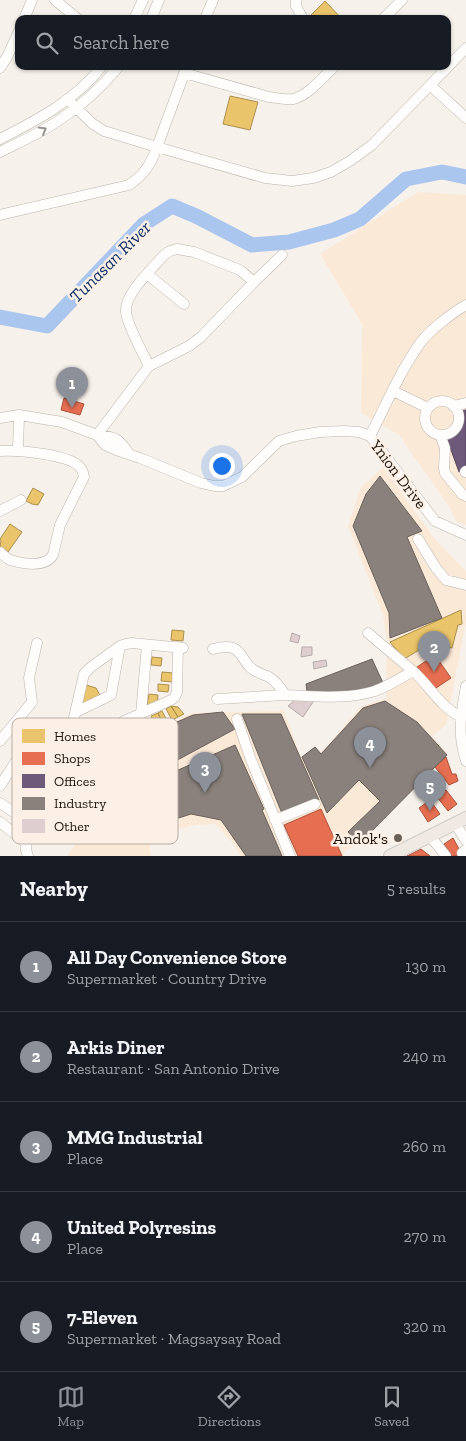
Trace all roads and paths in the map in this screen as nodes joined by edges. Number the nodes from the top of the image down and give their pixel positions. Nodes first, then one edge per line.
1 (32, 0) edge
2 (55, 0) edge
3 (143, 0) edge
4 (159, 0) edge
5 (212, 0) edge
6 (296, 0) edge
7 (402, 0) edge
8 (26, 15) edge
9 (73, 15) edge
10 (136, 15) edge
11 (153, 15) edge
12 (206, 15) edge
13 (301, 15) edge
14 (387, 15) edge
15 (15, 40) edge
16 (466, 48) edge
17 (451, 63) edge
18 (0, 68) edge
19 (99, 70) edge
20 (116, 70) edge
21 (185, 70) edge
22 (331, 70) edge
23 (445, 70) edge
24 (430, 85) junction
25 (67, 99) junction
26 (76, 108) junction
27 (466, 118) edge
28 (0, 139) edge
29 (157, 147) junction
30 (0, 152) edge
31 (0, 215) edge
32 (282, 255) dead end
33 (147, 274) junction
34 (254, 282) junction
35 (184, 304) dead end
36 (466, 305) edge
37 (149, 366) junction
38 (393, 392) junction
39 (466, 404) edge
40 (453, 406) junction
41 (428, 408) junction
42 (19, 415) junction
43 (0, 418) edge
44 (97, 435) junction
45 (370, 436) junction
46 (440, 436) junction
47 (18, 450) junction
48 (0, 451) edge
49 (129, 454) junction
50 (466, 496) edge
51 (21, 500) dead end
52 (0, 511) edge
53 (466, 535) edge
54 (418, 539) dead end
55 (0, 552) edge
56 (466, 585) edge
57 (368, 633) dead end
58 (37, 643) dead end
59 (147, 645) junction
60 (120, 646) junction
61 (213, 649) dead end
62 (413, 671) junction
63 (466, 686) edge
64 (285, 695) junction
65 (217, 699) dead end
66 (76, 712) junction
67 (141, 714) junction
68 (460, 717) junction
69 (19, 718) edge
70 (74, 718) edge
71 (131, 718) edge
72 (237, 719) dead end
73 (12, 726) edge
74 (463, 732) edge
75 (0, 741) edge
76 (466, 761) edge
77 (12, 767) edge
78 (0, 786) edge
79 (0, 803) edge
80 (315, 804) dead end
81 (12, 811) edge
82 (275, 820) junction
83 (460, 821) edge
84 (0, 822) edge
85 (12, 832) edge
86 (430, 836) junction
87 (466, 841) edge
88 (290, 856) edge
89 (390, 856) edge
90 (446, 856) edge

1 - 8 street
2 - 9 street
3 - 10 street
4 - 11 street
5 - 12 street
6 - 13 street
7 - 14 street
15 - 18 street
16 - 17 street
19 - 25 street
20 - 26 street
21 - 22 street
21 - 29 street
23 - 24 street
24 - 27 street
24 - 29 street
25 - 26 street
25 - 28 street
26 - 29 street
30 -> 26 street
29 - 31 street
32 - 34 street
33 - 34 street
33 - 35 street
33 - 37 street
34 - 37 street
36 - 38 street
37 - 44 street
38 - 41 street
38 - 45 street
39 - 40 street
40 - 41 street
40 - 46 street
41 - 46 street
42 - 43 street
42 - 44 street
42 - 47 street
44 - 49 street, Ynion Drive
44 - 49 street
45 - 49 street, Ynion Drive
45 - 53 street, Ynion Drive
46 - 50 street
47 - 48 street
47 - 55 street
51 - 52 street
54 - 56 street
57 - 62 street
58 - 69 street
59 - 60 street
59 - 67 street
59 - 67 street
60 - 66 street
60 - 66 street
61 - 64 street
62 - 64 street
62 - 68 street
63 - 68 street
64 - 65 street
66 - 70 street
67 - 71 street
68 - 74 street
72 - 82 street
73 - 75 street
74 - 76 street
77 - 78 street
79 - 81 street
80 - 82 street
82 - 88 street
83 - 86 main road
83 - 87 street
84 - 85 street
86 - 89 main road
86 - 90 street

